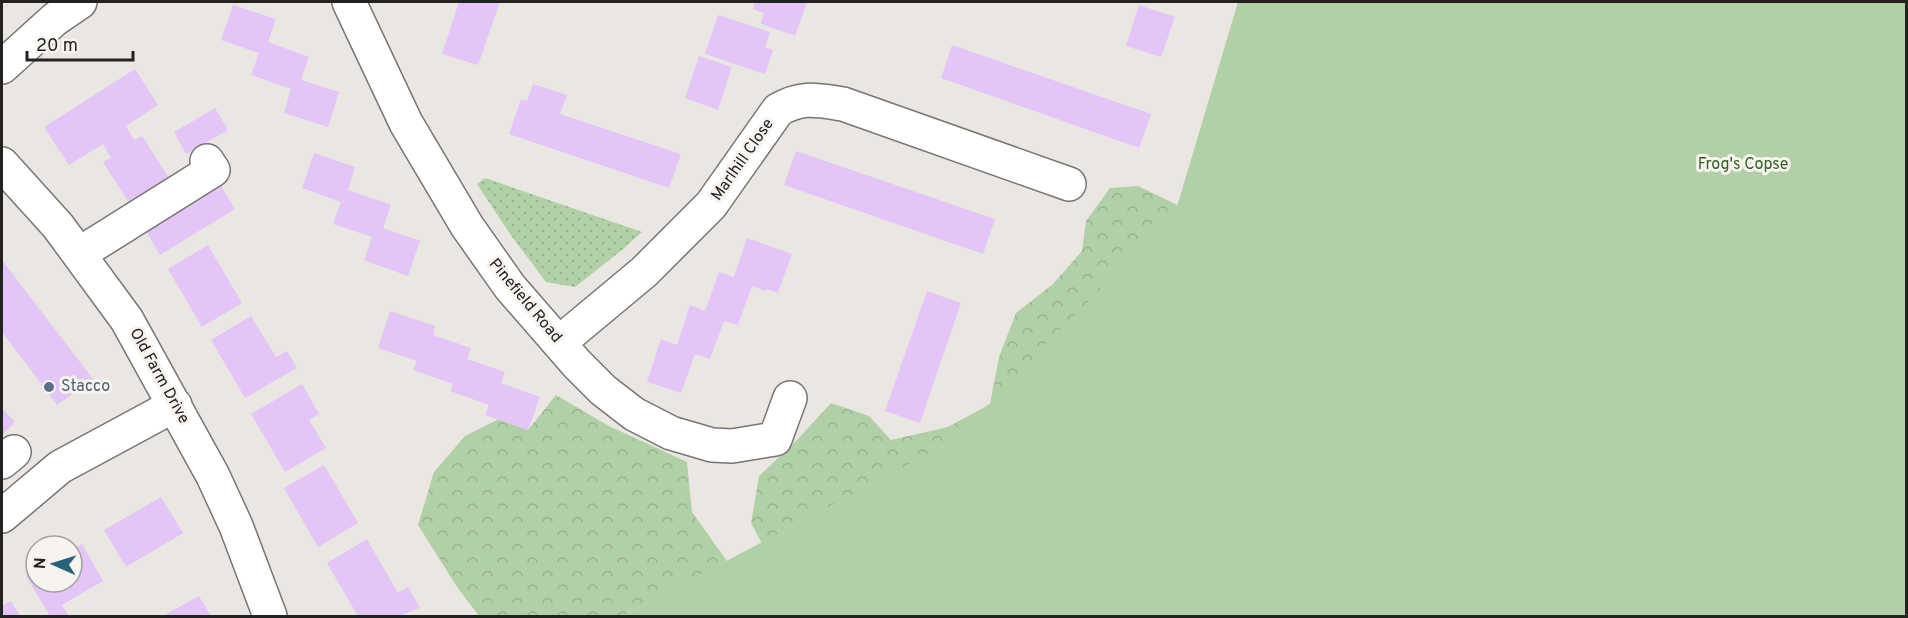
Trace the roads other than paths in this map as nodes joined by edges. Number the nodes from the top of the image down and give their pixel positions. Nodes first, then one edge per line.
1 (80, 2) edge
2 (349, 2) edge
3 (2, 67) edge
4 (207, 161) dead end
5 (2, 164) edge
6 (1069, 184) dead end
7 (79, 254) junction
8 (560, 342) junction
9 (790, 398) dead end
10 (175, 405) junction
11 (2, 516) edge
12 (270, 616) edge

1 - 3 street
2 - 8 street, Pinefield Road
4 - 7 street
5 - 7 street, Old Farm Drive
6 - 8 street, Marlhill Close
7 - 10 street, Old Farm Drive
8 - 9 street, Pinefield Road
10 - 11 street
10 - 12 street, Old Farm Drive

